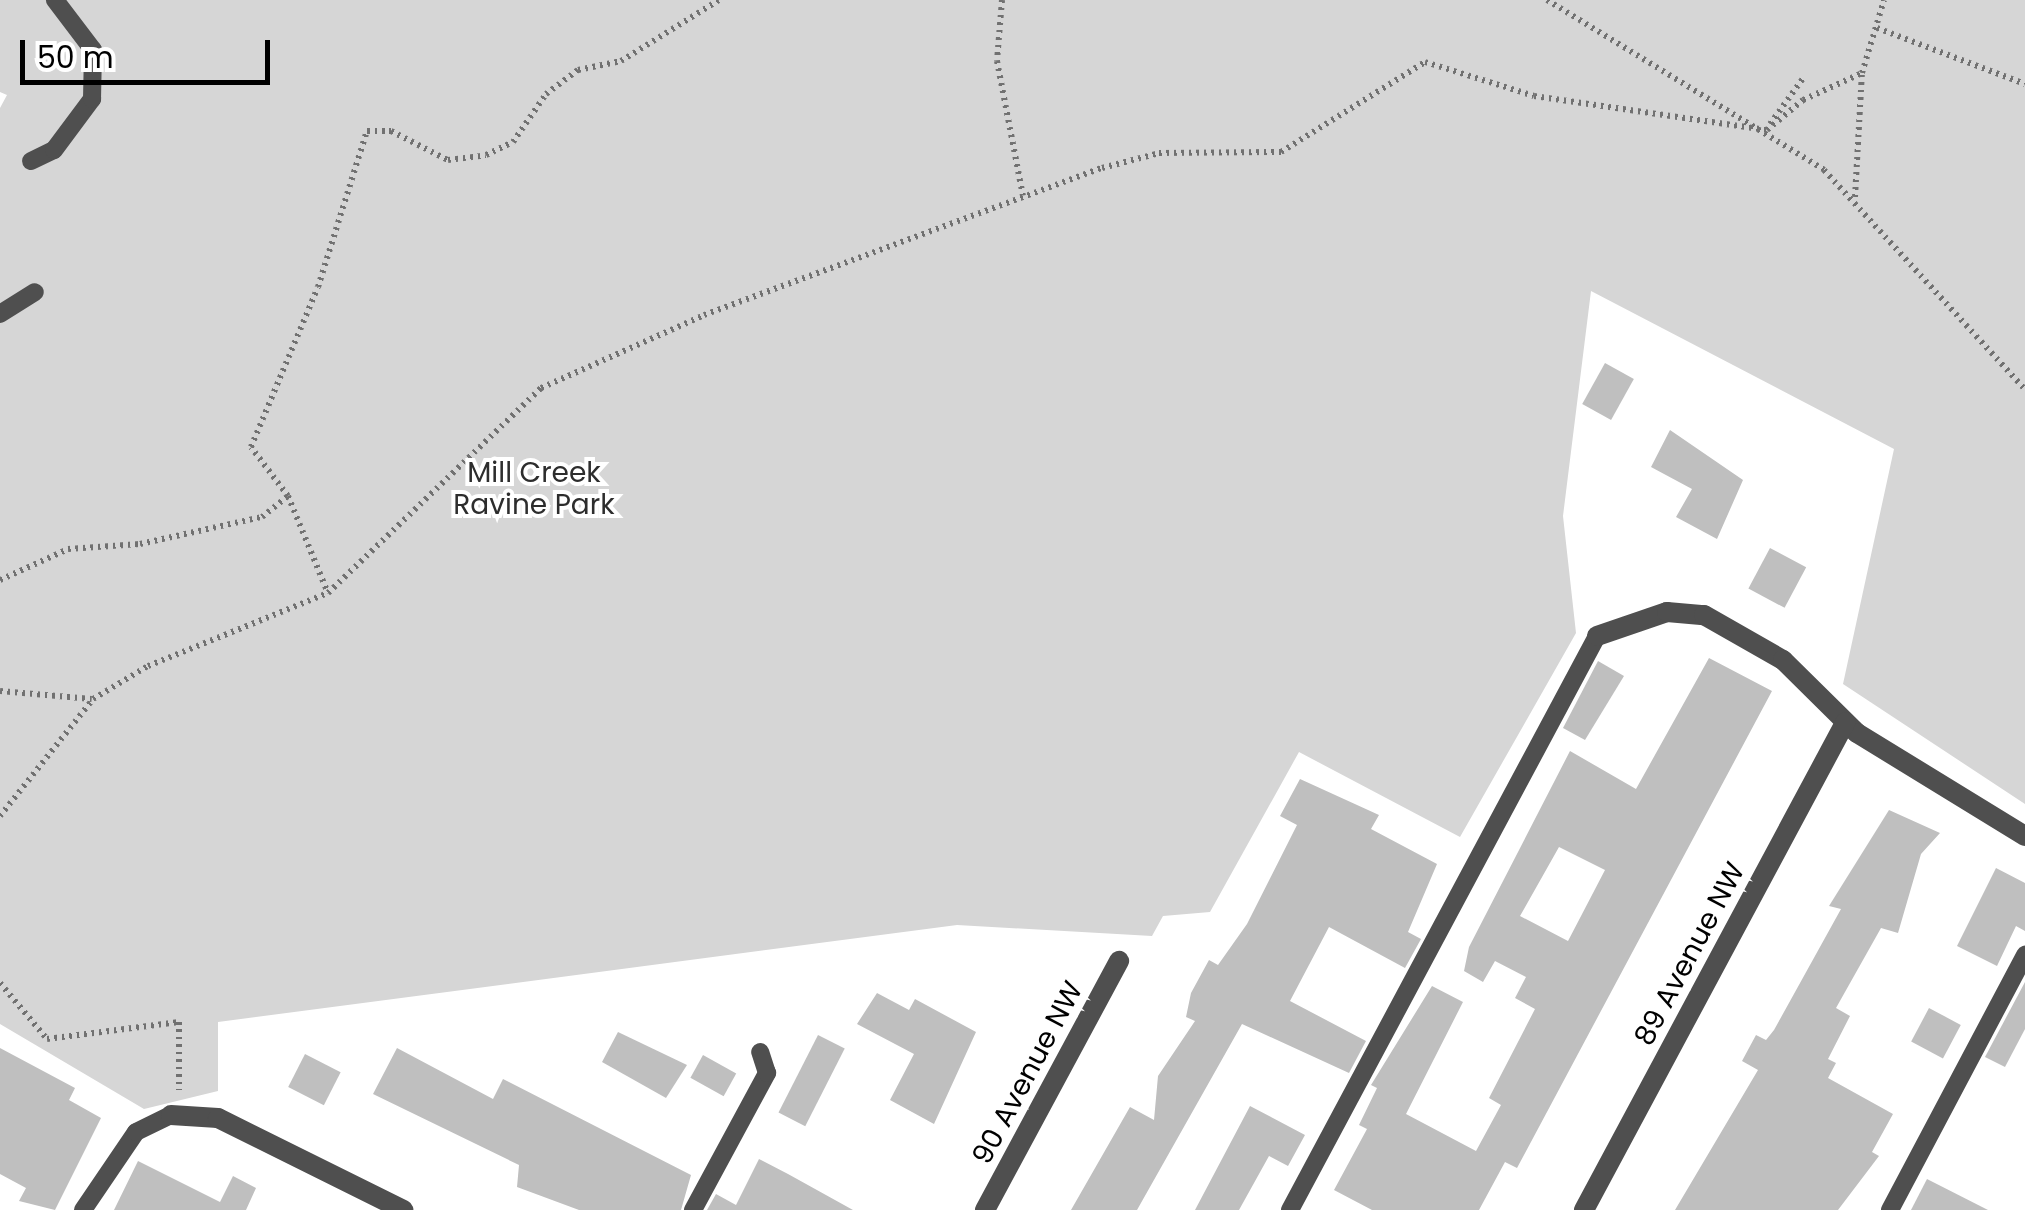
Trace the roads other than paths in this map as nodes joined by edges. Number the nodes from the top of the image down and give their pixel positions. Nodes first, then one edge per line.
1 (55, 0) edge
2 (31, 161) dead end
3 (35, 292) dead end
4 (0, 314) edge
5 (1597, 636) joint
6 (1845, 724) junction
7 (2025, 836) edge
8 (2025, 955) edge
9 (1120, 962) dead end
10 (760, 1052) dead end
11 (175, 1115) joint
12 (393, 1208) edge
13 (82, 1210) edge
14 (693, 1210) edge
15 (985, 1210) edge
16 (1290, 1210) edge
17 (1584, 1210) edge
18 (1890, 1210) edge

1 - 2 lane
3 - 4 lane
5 - 6 street
5 - 16 lane
6 - 7 street
6 - 17 street, 89 Avenue NW
8 - 18 lane
9 - 15 street, 90 Avenue NW
10 - 14 lane
11 - 12 street
11 - 13 lane

